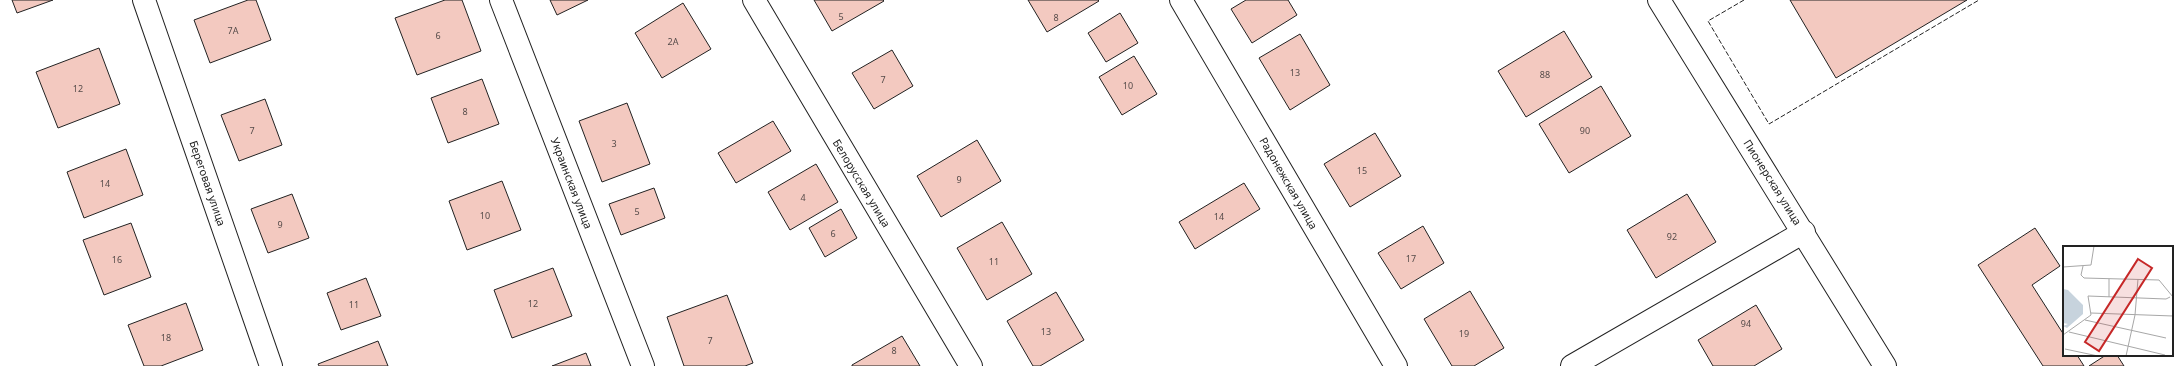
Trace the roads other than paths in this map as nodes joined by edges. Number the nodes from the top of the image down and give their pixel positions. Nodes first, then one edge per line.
1 (144, 0) edge
2 (501, 0) edge
3 (754, 0) edge
4 (1181, 0) edge
5 (1660, 0) edge
6 (1804, 232) junction
7 (271, 366) edge
8 (643, 366) edge
9 (971, 366) edge
10 (1396, 366) edge
11 (1572, 366) edge
12 (1885, 366) edge

1 - 7 street, Береговая улица
2 - 8 street, Украинская улица
3 - 9 street, Белорусская улица
4 - 10 street, Радонежская улица
5 - 6 street, Пионерская улица
6 - 11 street
6 - 12 street, Пионерская улица

